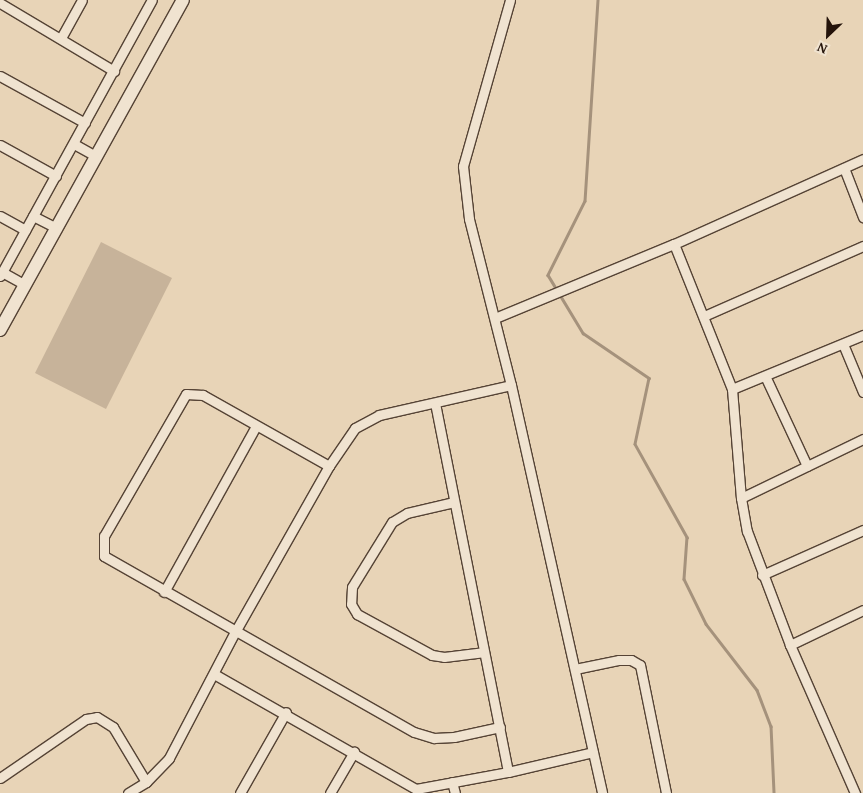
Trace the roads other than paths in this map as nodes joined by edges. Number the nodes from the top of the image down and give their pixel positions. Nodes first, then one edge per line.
1 (82, 0) edge
2 (152, 0) edge
3 (183, 0) edge
4 (510, 0) edge
5 (7, 4) edge
6 (61, 38) junction
7 (114, 71) junction
8 (0, 76) edge
9 (86, 123) junction
10 (74, 144) junction
11 (0, 145) edge
12 (96, 156) junction
13 (863, 159) edge
14 (844, 168) junction
15 (56, 176) junction
16 (0, 216) edge
17 (33, 216) junction
18 (863, 217) edge
19 (57, 228) junction
20 (26, 230) junction
21 (674, 244) junction
22 (863, 246) edge
23 (1, 274) edge
24 (25, 285) junction
25 (704, 316) junction
26 (495, 318) junction
27 (0, 330) edge
28 (863, 335) edge
29 (843, 344) junction
30 (766, 378) junction
31 (511, 385) junction
32 (732, 389) junction
33 (863, 392) edge
34 (435, 403) junction
35 (256, 426) junction
36 (863, 439) edge
37 (329, 466) junction
38 (807, 466) junction
39 (741, 498) junction
40 (454, 502) junction
41 (863, 530) edge
42 (762, 575) junction
43 (164, 592) junction
44 (863, 610) edge
45 (235, 632) junction
46 (790, 645) junction
47 (483, 652) junction
48 (575, 669) junction
49 (214, 674) junction
50 (286, 712) junction
51 (500, 726) junction
52 (354, 752) junction
53 (593, 752) junction
54 (508, 772) junction
55 (0, 778) edge
56 (146, 782) junction
57 (452, 782) junction
58 (415, 791) edge
59 (128, 793) edge
60 (240, 793) edge
61 (330, 793) edge
62 (455, 793) edge
63 (602, 793) edge
64 (666, 793) edge
65 (855, 793) edge

1 - 6 street
2 - 7 street
3 - 12 street
4 - 26 street
5 - 6 street
6 - 7 street
7 - 9 street
8 - 9 street
9 - 10 street
10 - 12 street
10 - 15 street
11 - 15 street
12 - 19 street
13 - 14 street
14 - 18 street
14 - 21 street
15 - 17 street
16 - 20 street
17 - 19 street
17 - 20 street
19 - 24 street
20 - 23 street
21 - 25 street
21 - 26 street
22 - 25 street
23 - 24 street
24 - 27 street
25 - 32 street
26 - 31 street
28 - 29 street
29 - 30 street
29 - 33 street
30 - 32 street
30 - 38 street
31 - 34 street
31 - 48 street
32 - 39 street
34 - 37 street
34 - 40 street
35 - 37 street
35 - 43 street
35 - 43 street
36 - 38 street
37 - 45 street
38 - 39 street
39 - 42 street
40 - 47 street
40 - 47 street
41 - 42 street
42 - 46 street
43 - 45 street
44 - 46 street
45 - 49 street
45 - 51 street
46 - 65 street
47 - 51 street
48 - 53 street
48 - 64 street
49 - 50 street
49 - 56 street
50 - 52 street
50 - 60 street
51 - 54 street
52 - 58 street
52 - 61 street
53 - 54 street
53 - 63 street
54 - 57 street
55 - 56 street
56 - 59 street
57 - 58 street
57 - 62 street

